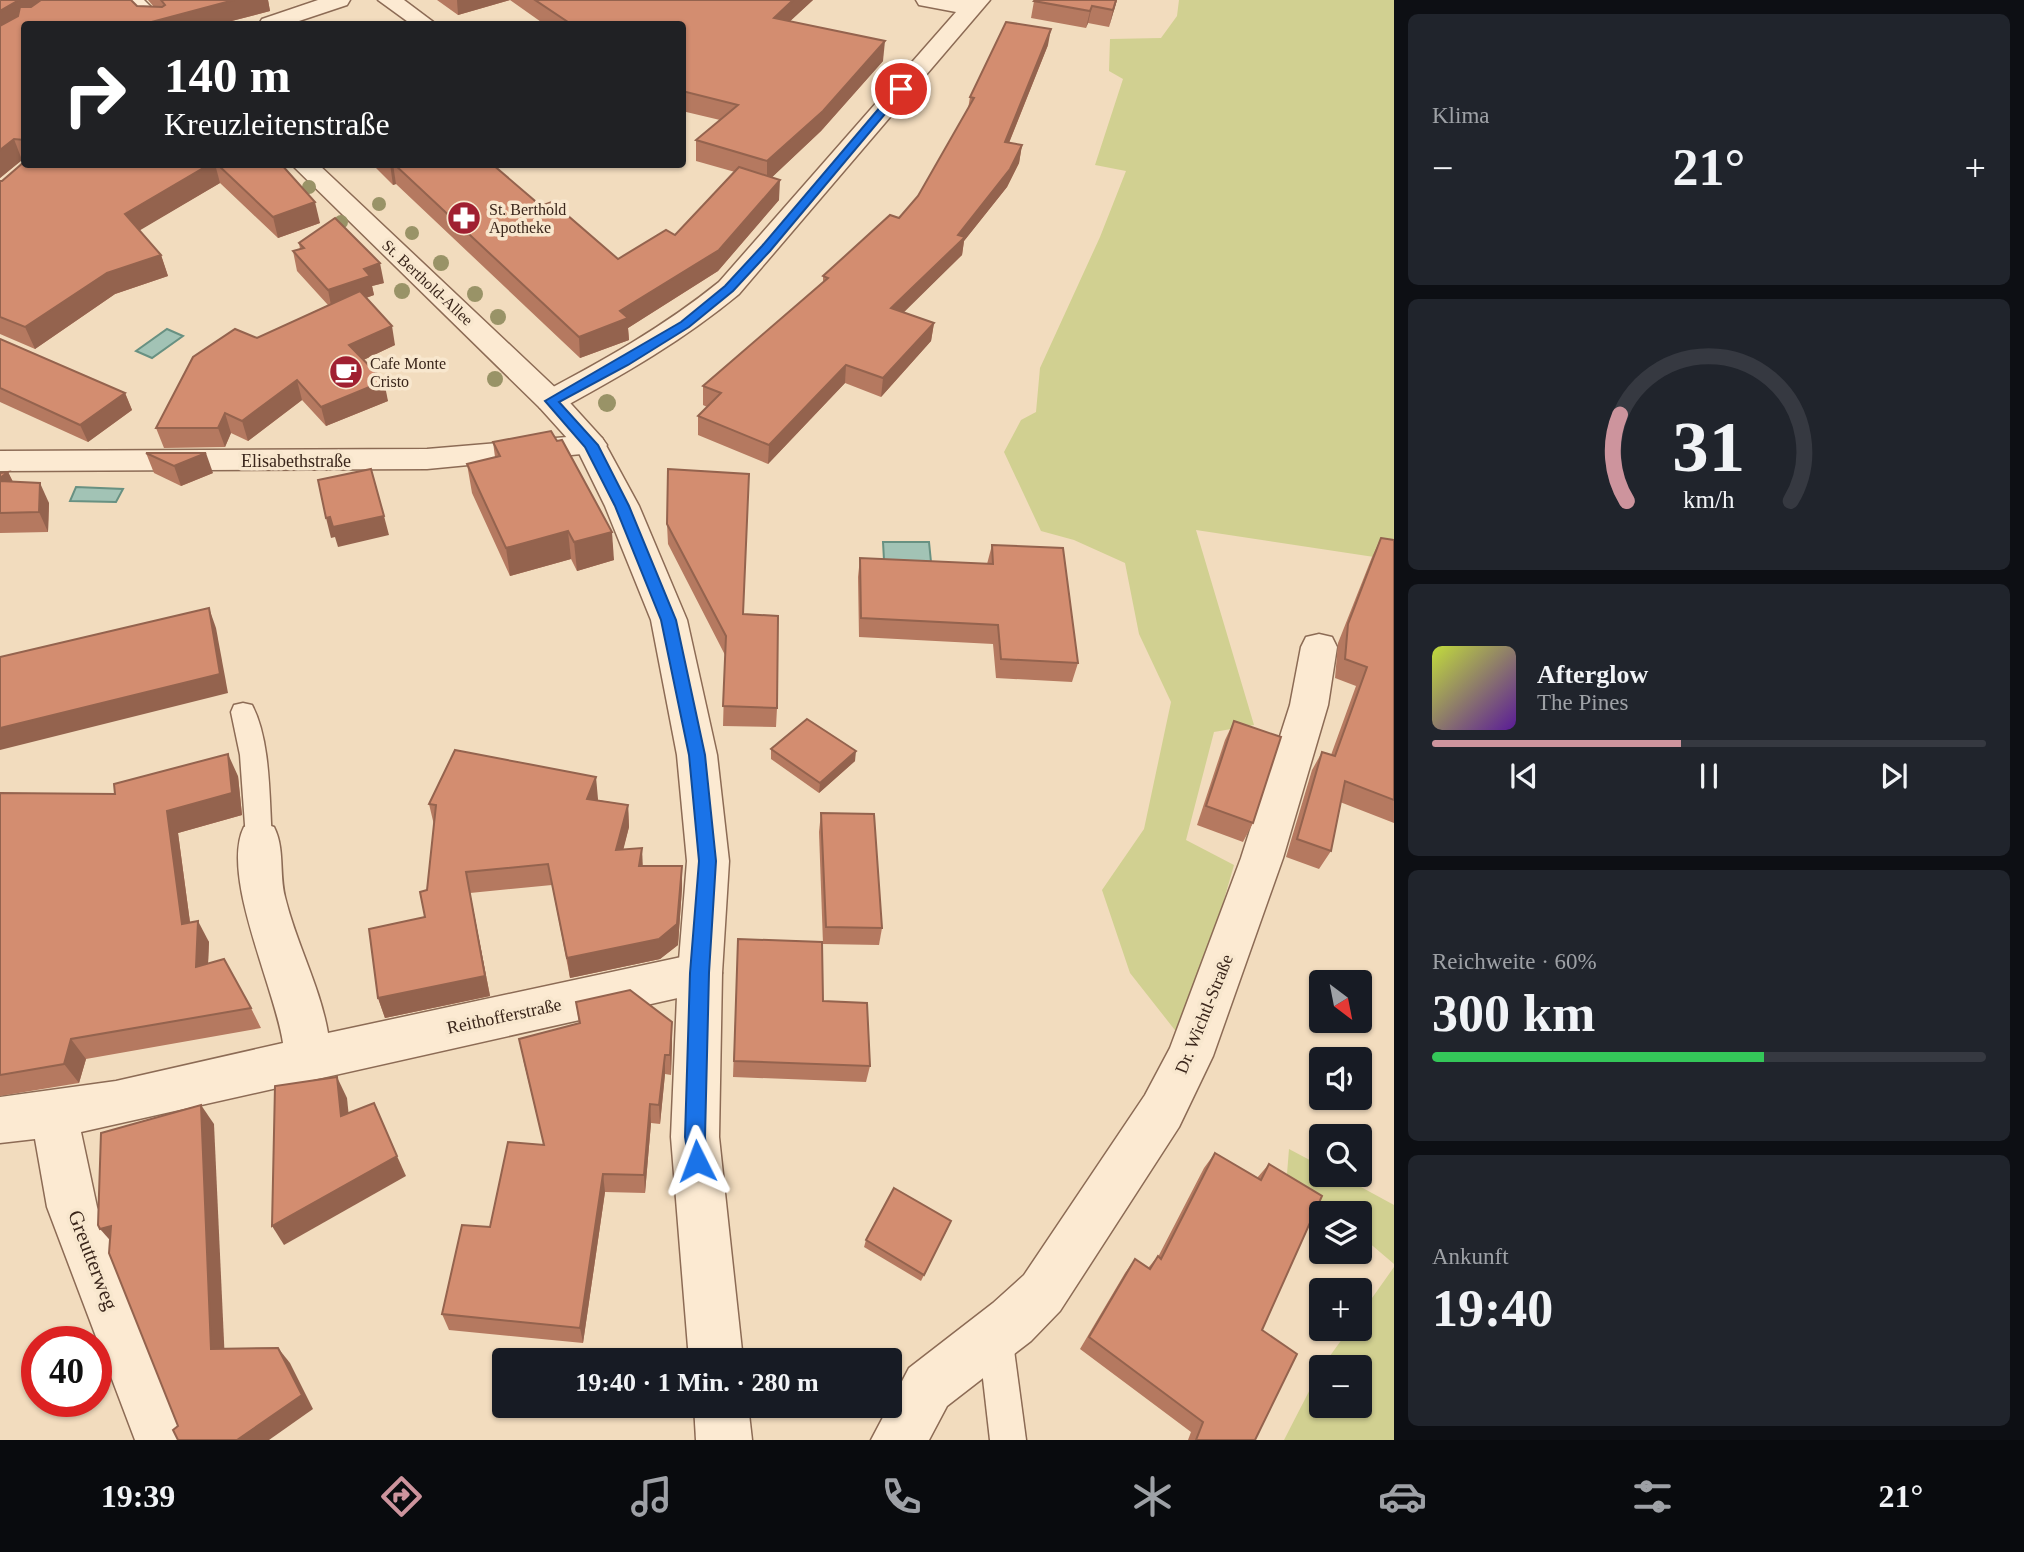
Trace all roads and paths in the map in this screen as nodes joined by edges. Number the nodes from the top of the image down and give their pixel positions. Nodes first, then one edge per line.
1 (132, 0) edge
2 (338, 0) edge
3 (388, 0) edge
4 (927, 0) edge
5 (975, 4) edge
6 (154, 21) edge
7 (278, 21) edge
8 (420, 21) edge
9 (307, 168) edge
10 (551, 401) junction
11 (591, 445) junction
12 (0, 461) edge
13 (1319, 647) dead end
14 (243, 712) dead end
15 (259, 839) joint
16 (700, 973) junction
17 (309, 1058) junction
18 (54, 1115) junction
19 (0, 1120) edge
20 (995, 1334) junction
21 (715, 1348) edge
22 (722, 1418) edge
23 (163, 1440) edge
24 (724, 1440) edge
25 (899, 1440) edge
26 (1008, 1440) edge

1 - 6 street
2 - 7 street
3 - 8 street
4 - 5 street
5 - 10 street
9 - 10 street, St. Berthold-Allee
10 - 11 street, St. Berthold-Allee
11 - 12 street, Elisabethstraße
11 - 16 street, St. Berthold-Allee
13 - 20 street, Dr. Wichtl-Straße
14 - 15 lane
15 - 17 street
16 - 17 street, Reithofferstraße
16 - 21 street, St. Berthold-Allee
17 - 18 street, Reithofferstraße
18 - 19 street, Reithofferstraße
18 - 23 street, Greutterweg
20 - 25 street, Dr. Wichtl-Straße
20 - 26 lane
22 - 24 street

